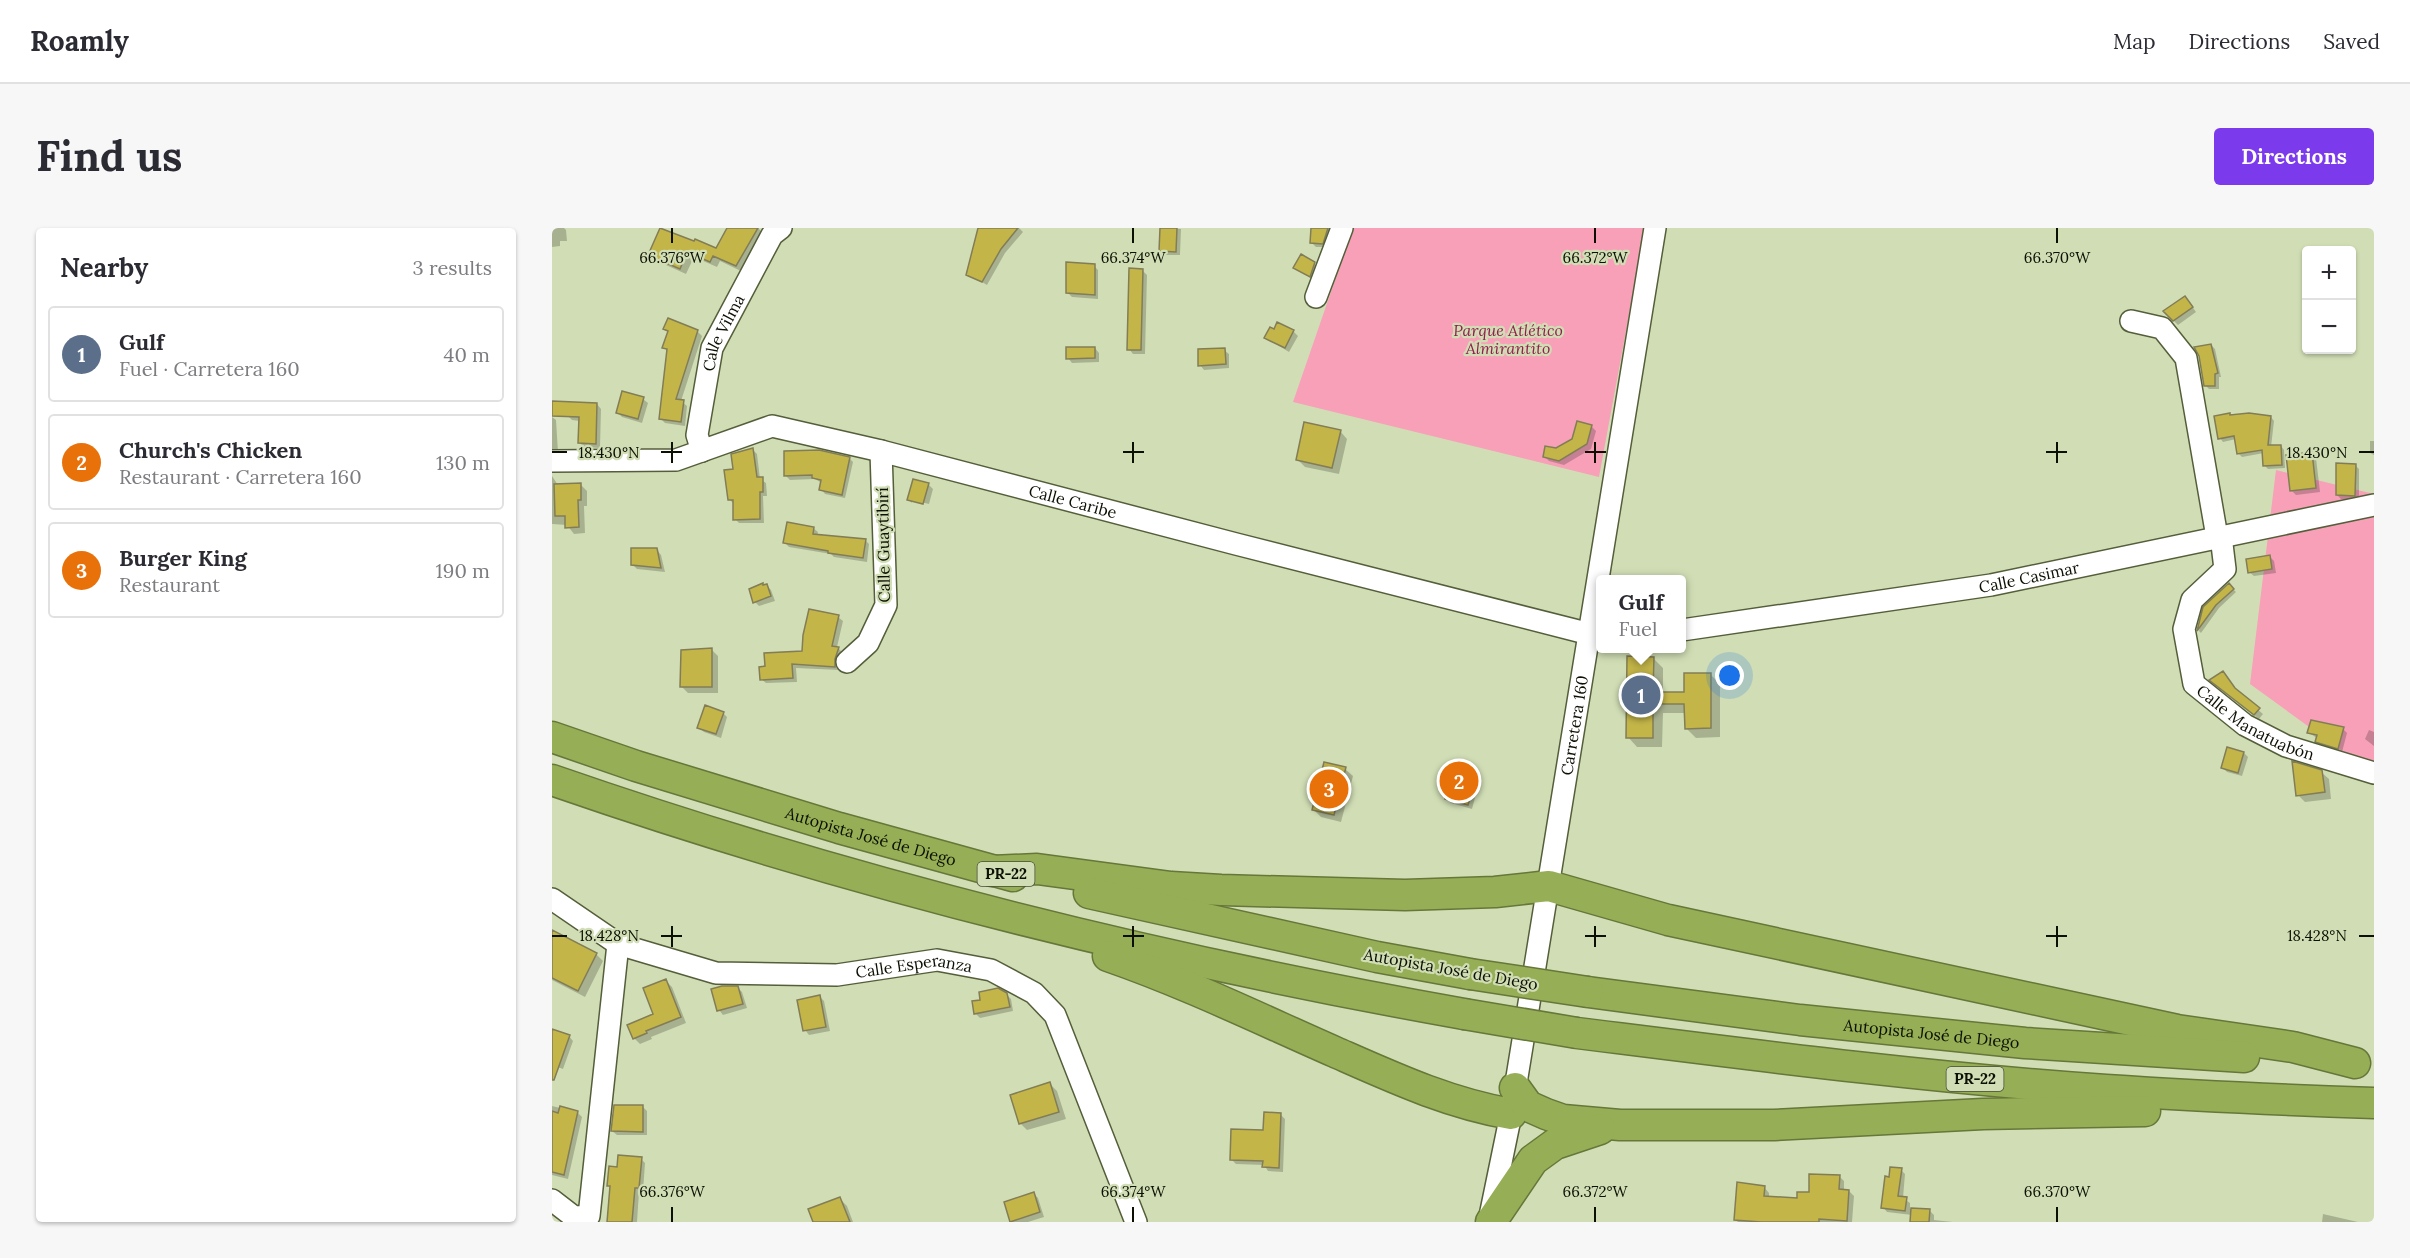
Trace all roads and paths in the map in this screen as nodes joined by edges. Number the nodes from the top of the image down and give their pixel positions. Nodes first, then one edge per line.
1 (781, 228) edge
2 (1342, 228) edge
3 (1655, 228) edge
4 (1316, 297) dead end
5 (2131, 321) dead end
6 (702, 451) junction
7 (881, 451) junction
8 (552, 462) edge
9 (2374, 505) edge
10 (2219, 536) junction
11 (1604, 575) edge
12 (1686, 629) edge
13 (1595, 634) edge
14 (847, 662) dead end
15 (552, 737) edge
16 (2374, 773) edge
17 (552, 780) edge
18 (992, 871) junction
19 (1549, 886) junction
20 (552, 899) edge
21 (1035, 924) junction
22 (618, 944) junction
23 (2365, 1063) edge
24 (2280, 1100) junction
25 (1514, 1101) junction
26 (2374, 1103) edge
27 (1620, 1125) junction
28 (552, 1200) edge
29 (1137, 1222) edge
30 (1490, 1222) edge

1 - 6 street, Calle Vilma
2 - 4 street
3 - 11 street, Carretera 160
5 - 10 street, Calle Manatuabón
6 - 7 street, Calle Caribe
6 - 8 street, Calle Caribe
7 - 13 street, Calle Caribe
7 - 14 street, Calle Guaytibirí
9 - 10 street, Calle Casimar
10 - 12 street, Calle Casimar
10 - 16 street, Calle Manatuabón
13 - 19 street, Carretera 160
15 - 18 highway, Autopista José de Diego / PR-22
17 - 21 highway, PR-22
18 - 19 highway
18 - 23 highway, Autopista José de Diego / PR-22, bridge
19 - 23 highway
19 - 25 street, Carretera 160
20 - 22 street, Calle Esperanza
21 - 24 highway, PR-22, bridge
21 - 25 highway
22 - 28 street
22 - 29 street, Calle Esperanza
24 - 26 highway, PR-22
24 - 27 highway
25 - 27 highway
25 - 30 street, Carretera 160
27 - 30 highway

